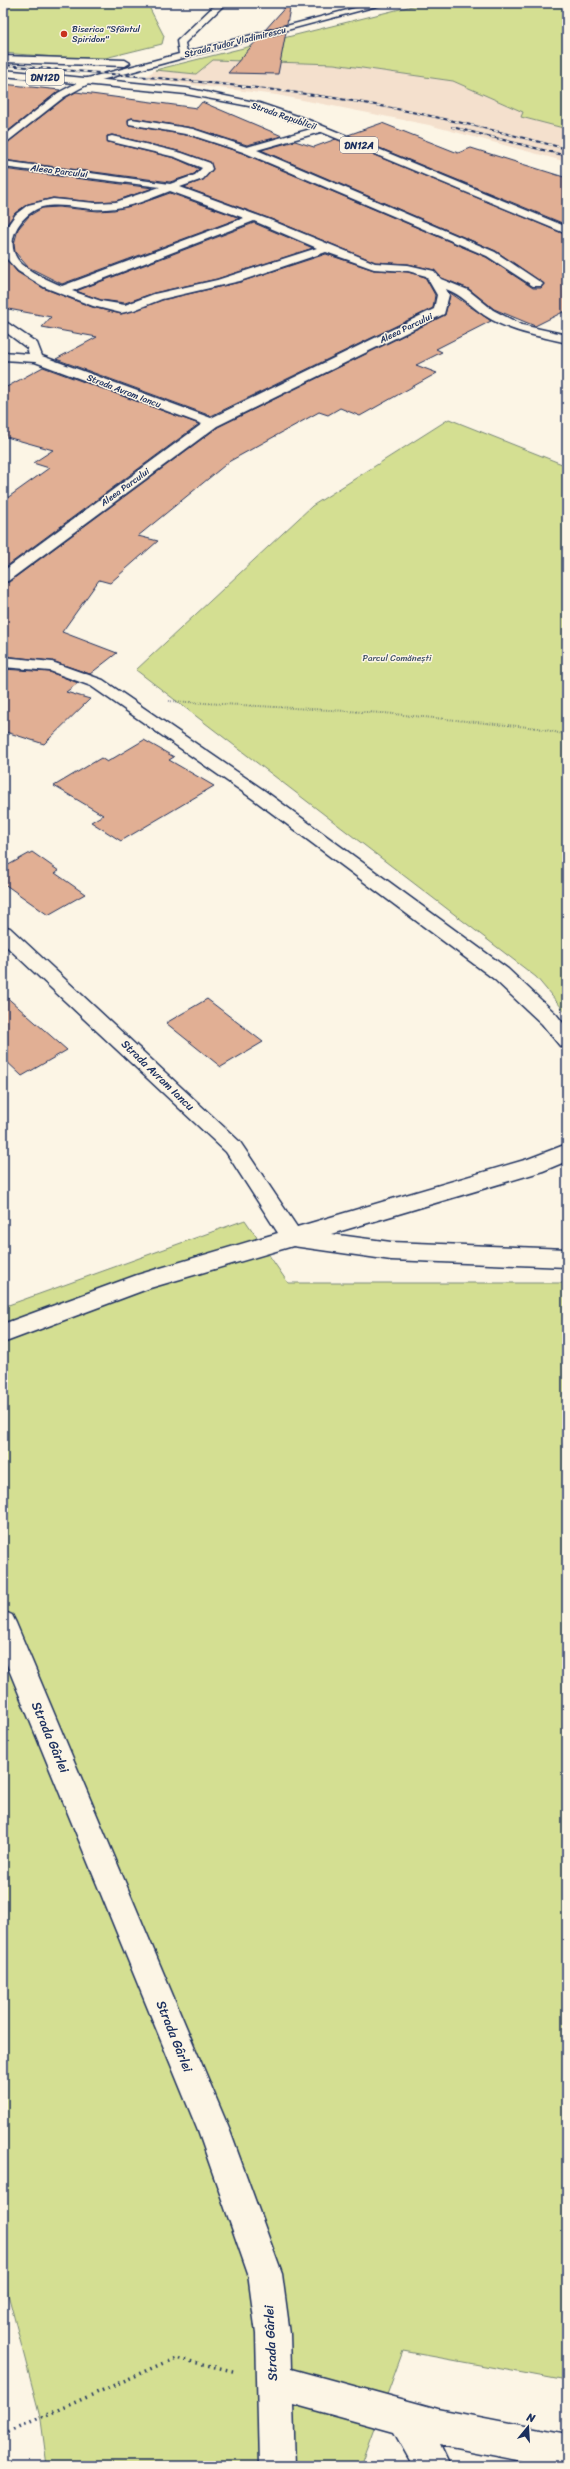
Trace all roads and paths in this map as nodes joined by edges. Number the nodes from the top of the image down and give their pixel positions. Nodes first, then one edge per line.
1 (222, 3) edge
2 (384, 3) edge
3 (184, 55) junction
4 (3, 59) edge
5 (164, 61) junction
6 (3, 73) edge
7 (87, 81) junction
8 (132, 122) dead end
9 (321, 129) junction
10 (112, 139) dead end
11 (3, 142) edge
12 (247, 150) junction
13 (3, 164) edge
14 (168, 186) junction
15 (253, 218) junction
16 (567, 231) edge
17 (326, 248) junction
18 (437, 281) junction
19 (537, 284) dead end
20 (63, 290) junction
21 (3, 324) edge
22 (567, 339) edge
23 (3, 356) edge
24 (37, 358) junction
25 (212, 423) junction
26 (3, 578) edge
27 (3, 662) edge
28 (118, 698) junction
29 (567, 735) edge
30 (3, 932) edge
31 (567, 1041) edge
32 (567, 1152) edge
33 (292, 1237) junction
34 (567, 1258) edge
35 (3, 1334) edge
36 (3, 1623) edge
37 (273, 2381) junction
38 (406, 2419) junction
39 (3, 2434) edge
40 (567, 2452) edge
41 (277, 2466) edge
42 (432, 2466) edge

1 - 3 street
2 - 3 street, Strada Tudor Vladimirescu
3 - 5 street, Strada Tudor Vladimirescu
4 - 5 street
5 - 7 street, Strada Tudor Vladimirescu
6 - 7 street, DN12D
7 - 9 street, Strada Republicii / DN12A
7 - 11 street
8 - 12 street
9 - 12 street
9 - 16 street, Strada Republicii / DN12A
10 - 14 street
12 - 19 street
13 - 14 street, Aleea Parcului
14 - 15 street, Aleea Parcului
14 - 20 street
15 - 17 street, Aleea Parcului
15 - 20 street
17 - 18 street, Aleea Parcului
17 - 20 street
18 - 22 street
18 - 25 street, Aleea Parcului
21 - 24 street
23 - 24 street, Strada Avram Iancu
24 - 25 street, Strada Avram Iancu
25 - 26 street, Aleea Parcului
27 - 28 street
28 - 29 path
28 - 31 street
30 - 33 street, Strada Avram Iancu
32 - 33 street
33 - 34 street
33 - 35 street
36 - 37 street, Strada Gârlei
37 - 38 street
37 - 39 path
37 - 41 street, Strada Gârlei
38 - 40 street
38 - 42 street

